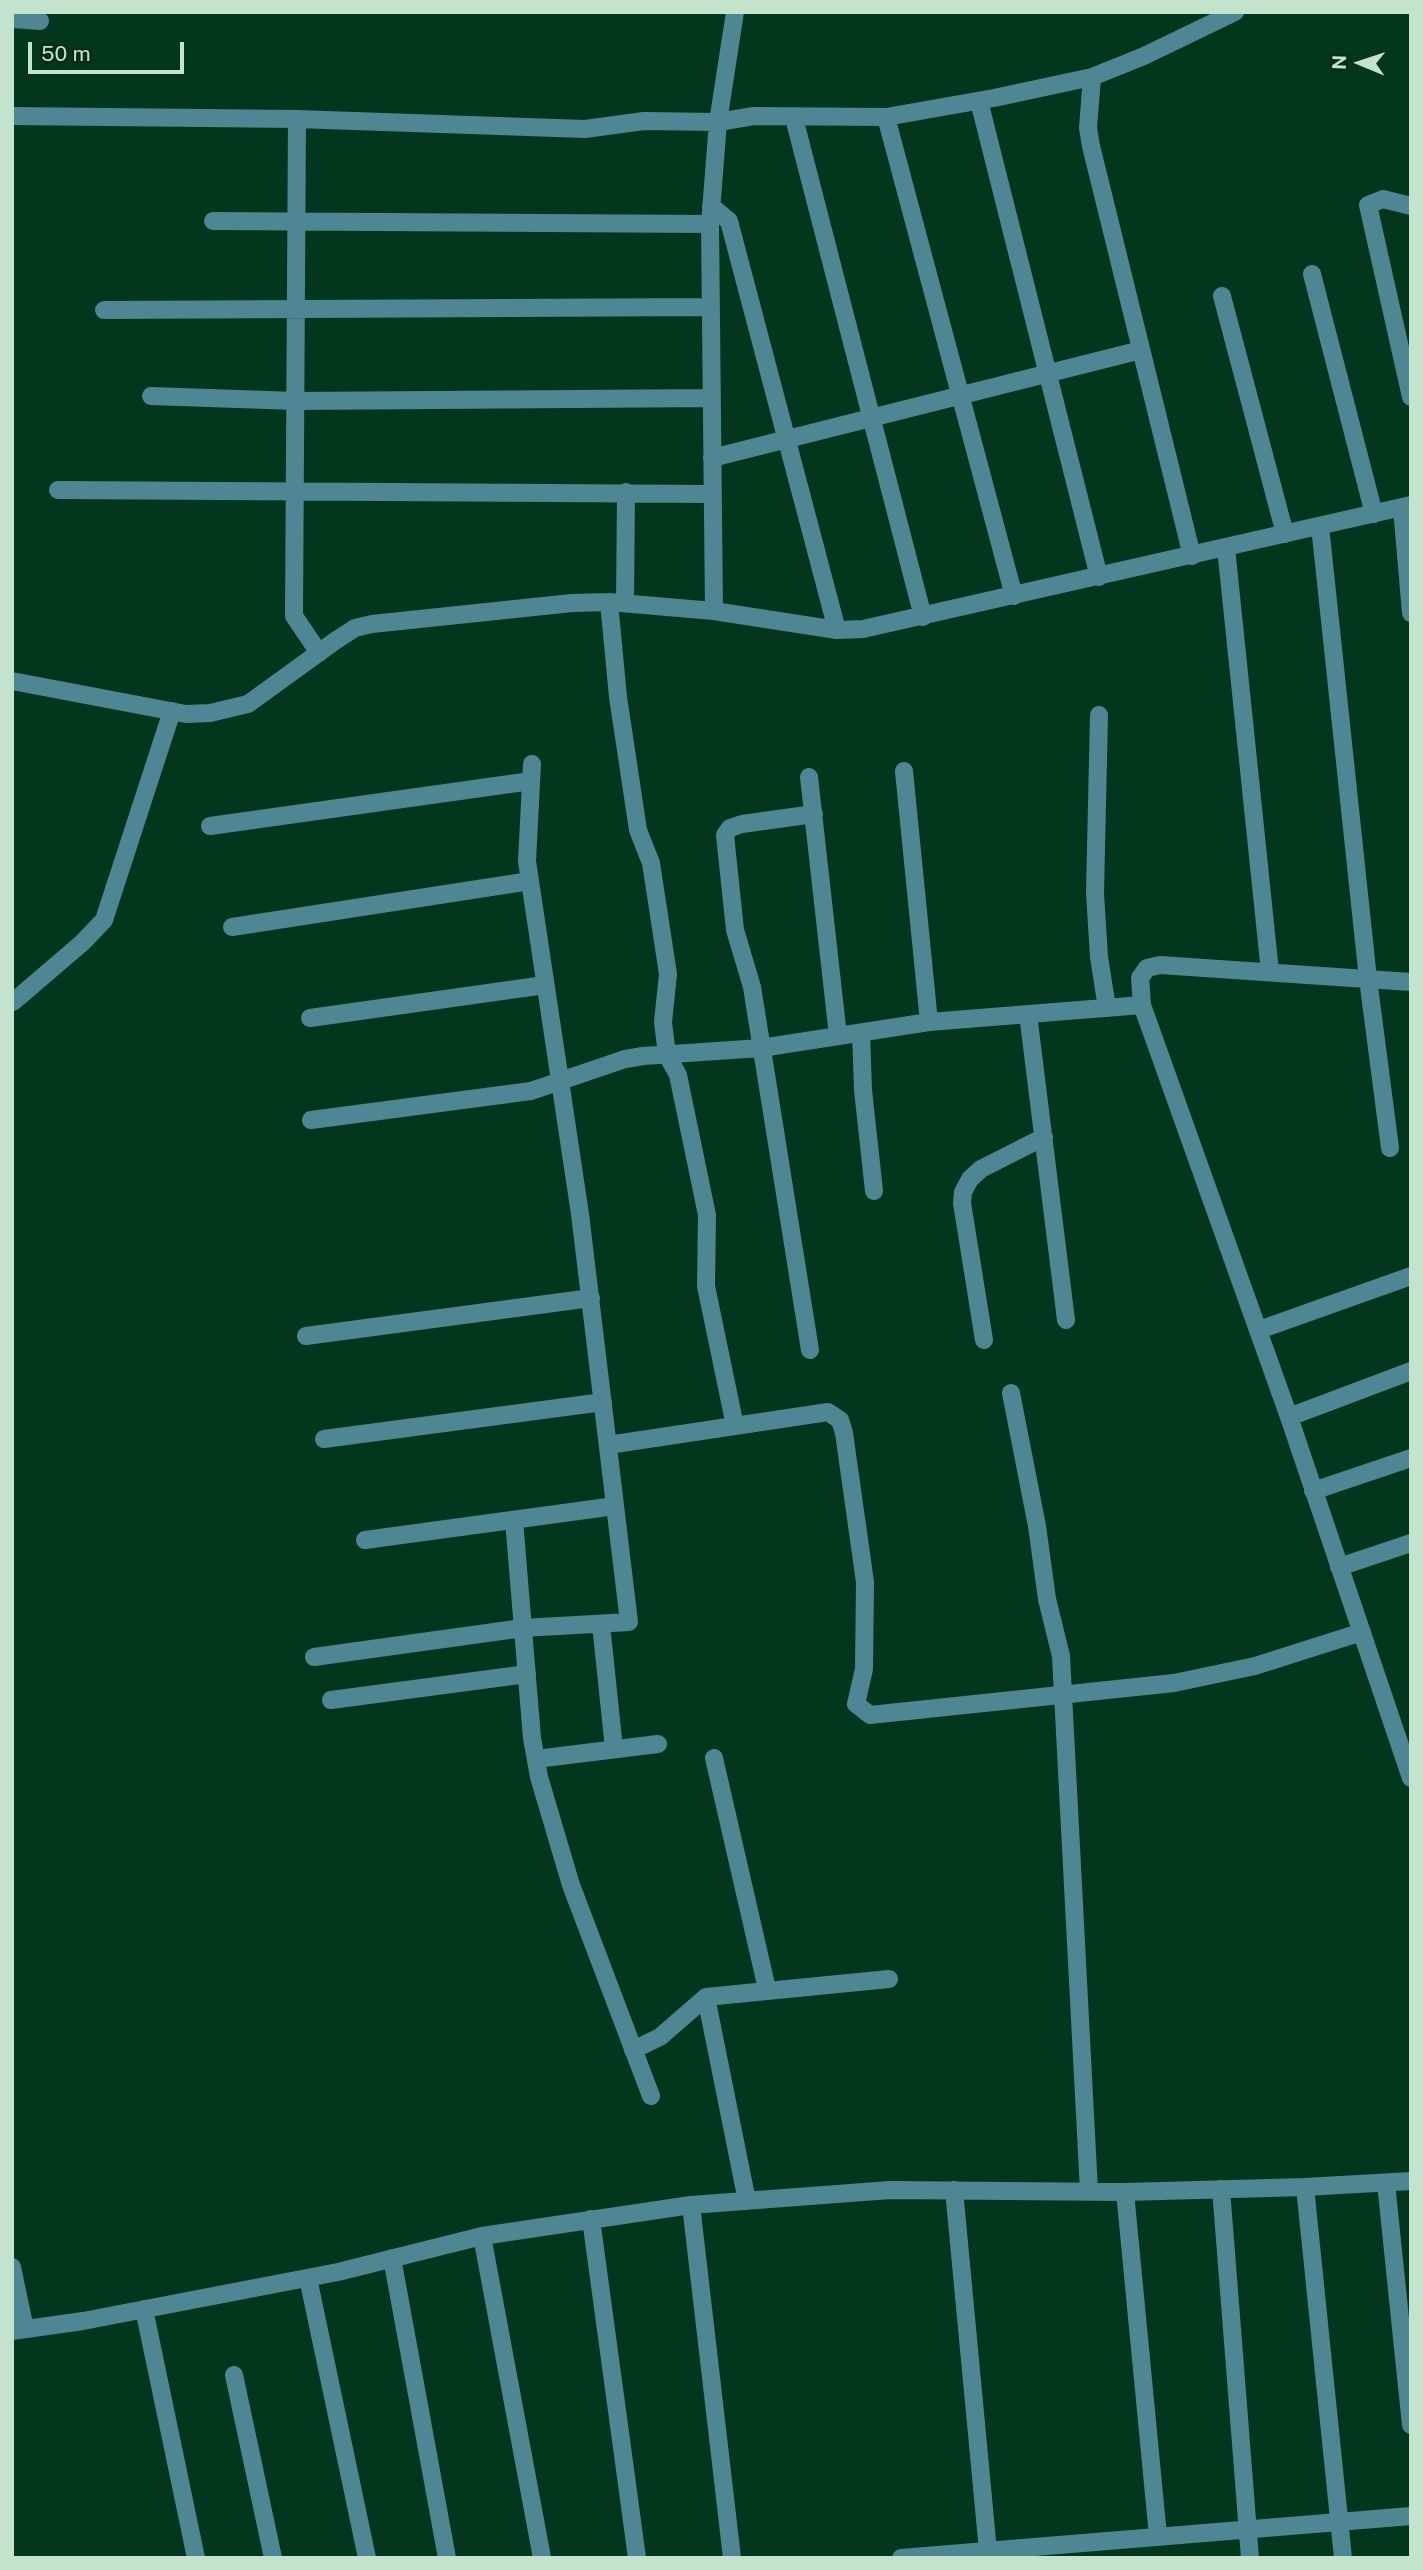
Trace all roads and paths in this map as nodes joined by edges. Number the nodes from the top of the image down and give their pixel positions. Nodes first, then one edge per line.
1 (735, 12) edge
2 (1236, 12) edge
3 (12, 19) edge
4 (40, 21) dead end
5 (1092, 77) junction
6 (979, 101) junction
7 (12, 116) edge
8 (886, 117) junction
9 (794, 118) junction
10 (297, 119) junction
11 (718, 122) junction
12 (710, 206) junction
13 (1411, 206) edge
14 (297, 220) junction
15 (213, 221) dead end
16 (710, 224) junction
17 (1312, 274) dead end
18 (1222, 296) dead end
19 (710, 307) junction
20 (104, 310) dead end
21 (296, 310) junction
22 (1141, 350) junction
23 (1048, 374) junction
24 (151, 396) dead end
25 (961, 396) junction
26 (1411, 397) edge
27 (712, 398) junction
28 (296, 401) junction
29 (870, 418) junction
30 (786, 440) junction
31 (712, 458) junction
32 (58, 490) dead end
33 (295, 492) junction
34 (626, 492) junction
35 (713, 494) junction
36 (1406, 506) edge
37 (1374, 514) junction
38 (1320, 526) junction
39 (1285, 534) junction
40 (1226, 548) junction
41 (1192, 556) junction
42 (1099, 577) junction
43 (1014, 596) junction
44 (617, 603) junction
45 (714, 611) junction
46 (1411, 613) edge
47 (923, 617) junction
48 (836, 630) junction
49 (319, 653) junction
50 (12, 681) edge
51 (172, 711) junction
52 (1099, 715) dead end
53 (904, 771) dead end
54 (809, 777) dead end
55 (814, 814) junction
56 (210, 826) dead end
57 (530, 881) junction
58 (232, 927) dead end
59 (1270, 972) junction
60 (1368, 979) junction
61 (1411, 982) edge
62 (545, 985) junction
63 (13, 1002) edge
64 (1142, 1005) junction
65 (1107, 1008) junction
66 (1028, 1014) junction
67 (310, 1018) dead end
68 (929, 1022) junction
69 (861, 1032) junction
70 (838, 1036) junction
71 (761, 1048) junction
72 (667, 1055) junction
73 (561, 1083) junction
74 (311, 1120) dead end
75 (1044, 1137) junction
76 (1390, 1147) dead end
77 (874, 1191) dead end
78 (1411, 1276) edge
79 (591, 1298) junction
80 (1066, 1320) dead end
81 (1259, 1330) junction
82 (306, 1336) dead end
83 (984, 1340) dead end
84 (810, 1350) dead end
85 (1411, 1371) edge
86 (1011, 1392) dead end
87 (603, 1402) junction
88 (1289, 1417) junction
89 (735, 1426) junction
90 (324, 1439) dead end
91 (608, 1445) junction
92 (1411, 1458) edge
93 (1313, 1491) junction
94 (615, 1506) junction
95 (514, 1520) junction
96 (366, 1540) dead end
97 (1411, 1543) edge
98 (1339, 1567) junction
99 (601, 1624) junction
100 (523, 1628) junction
101 (1362, 1632) junction
102 (314, 1657) dead end
103 (527, 1674) junction
104 (1062, 1695) junction
105 (331, 1700) dead end
106 (658, 1744) dead end
107 (614, 1749) junction
108 (714, 1758) dead end
109 (536, 1759) junction
110 (1411, 1778) edge
111 (889, 1979) dead end
112 (767, 1989) junction
113 (706, 1997) junction
114 (633, 2050) junction
115 (651, 2096) dead end
116 (1411, 2181) edge
117 (1385, 2183) junction
118 (1305, 2188) junction
119 (1221, 2189) junction
120 (954, 2190) junction
121 (1089, 2191) junction
122 (1125, 2192) junction
123 (747, 2201) junction
124 (691, 2205) junction
125 (591, 2219) junction
126 (482, 2236) junction
127 (392, 2258) junction
128 (12, 2266) edge
129 (308, 2278) junction
130 (144, 2309) junction
131 (18, 2330) edge
132 (234, 2375) dead end
133 (1411, 2425) edge
134 (1411, 2516) edge
135 (1339, 2522) junction
136 (1247, 2529) junction
137 (1157, 2536) junction
138 (988, 2551) junction
139 (196, 2558) edge
140 (273, 2558) edge
141 (367, 2558) edge
142 (447, 2558) edge
143 (542, 2558) edge
144 (638, 2558) edge
145 (732, 2558) edge
146 (901, 2558) edge
147 (1250, 2558) edge
148 (1343, 2558) edge

1 - 11 street
2 - 5 street
3 - 4 street
5 - 6 street
5 - 22 street
6 - 8 street
6 - 23 street
7 - 10 street
8 - 9 street
8 - 25 street
9 - 11 street
9 - 29 street
10 - 11 street
10 - 14 street
11 - 12 street
12 - 16 street
12 - 30 street
13 - 26 street
14 - 15 street
14 - 16 street
14 - 21 street
16 - 19 street
17 - 37 street
18 - 39 street
19 - 21 street
19 - 27 street
20 - 21 street
21 - 28 street
22 - 23 street
22 - 41 street
23 - 25 street
23 - 42 street
24 - 28 street
25 - 29 street
25 - 43 street
27 - 28 street
27 - 31 street
28 - 33 street
29 - 30 street
29 - 47 street
30 - 31 street
30 - 48 street
31 - 35 street
32 - 33 street
33 - 34 street
33 - 49 street
34 - 35 street
34 - 44 street
35 - 45 street
36 - 37 street
36 - 46 street
37 - 38 street
38 - 39 street
38 - 60 street
39 - 40 street
40 - 41 street
40 - 59 street
41 - 42 street
42 - 43 street
43 - 47 street
44 - 45 street
44 - 49 street
44 - 72 street
45 - 48 street
47 - 48 street
49 - 51 street
50 - 51 street
51 - 63 street
52 - 65 street
53 - 68 street
54 - 55 street
55 - 70 street
55 - 71 street
56 - 57 street
57 - 58 street
57 - 62 street
59 - 60 street
59 - 64 street
60 - 61 street
60 - 76 street
62 - 67 street
62 - 73 street
64 - 65 street
64 - 81 street
65 - 66 street
66 - 68 street
66 - 75 street
68 - 69 street
69 - 70 street
69 - 77 street
70 - 71 street
71 - 72 street
71 - 84 street
72 - 73 street
72 - 89 street
73 - 74 street
73 - 79 street
75 - 80 street
75 - 83 street
78 - 81 street
79 - 82 street
79 - 87 street
81 - 88 street
85 - 88 street
86 - 104 street
87 - 90 street
87 - 91 street
88 - 93 street
89 - 91 street
89 - 104 street
91 - 94 street
92 - 93 street
93 - 98 street
94 - 95 street
94 - 99 street
95 - 96 street
95 - 100 street
97 - 98 street
98 - 101 street
99 - 100 street
99 - 107 street
100 - 102 street
100 - 103 street
101 - 104 street
101 - 110 street
103 - 105 street
103 - 109 street
104 - 121 street
106 - 107 street
107 - 109 street
108 - 112 street
109 - 114 street
111 - 112 street
112 - 113 street
113 - 114 street
113 - 123 street
114 - 115 street
116 - 117 street
117 - 118 street
117 - 133 street
118 - 119 street
118 - 135 street
119 - 122 street
119 - 136 street
120 - 121 street
120 - 123 street
120 - 138 street
121 - 122 street
122 - 137 street
123 - 124 street
124 - 125 street
124 - 145 street
125 - 126 street
125 - 144 street
126 - 127 street
126 - 143 street
127 - 129 street
127 - 142 street
128 - 131 street
129 - 130 street
129 - 141 street
130 - 131 street
130 - 139 street
132 - 140 street
134 - 135 street
135 - 136 street
135 - 148 street
136 - 137 street
136 - 147 street
137 - 138 street
138 - 146 street

